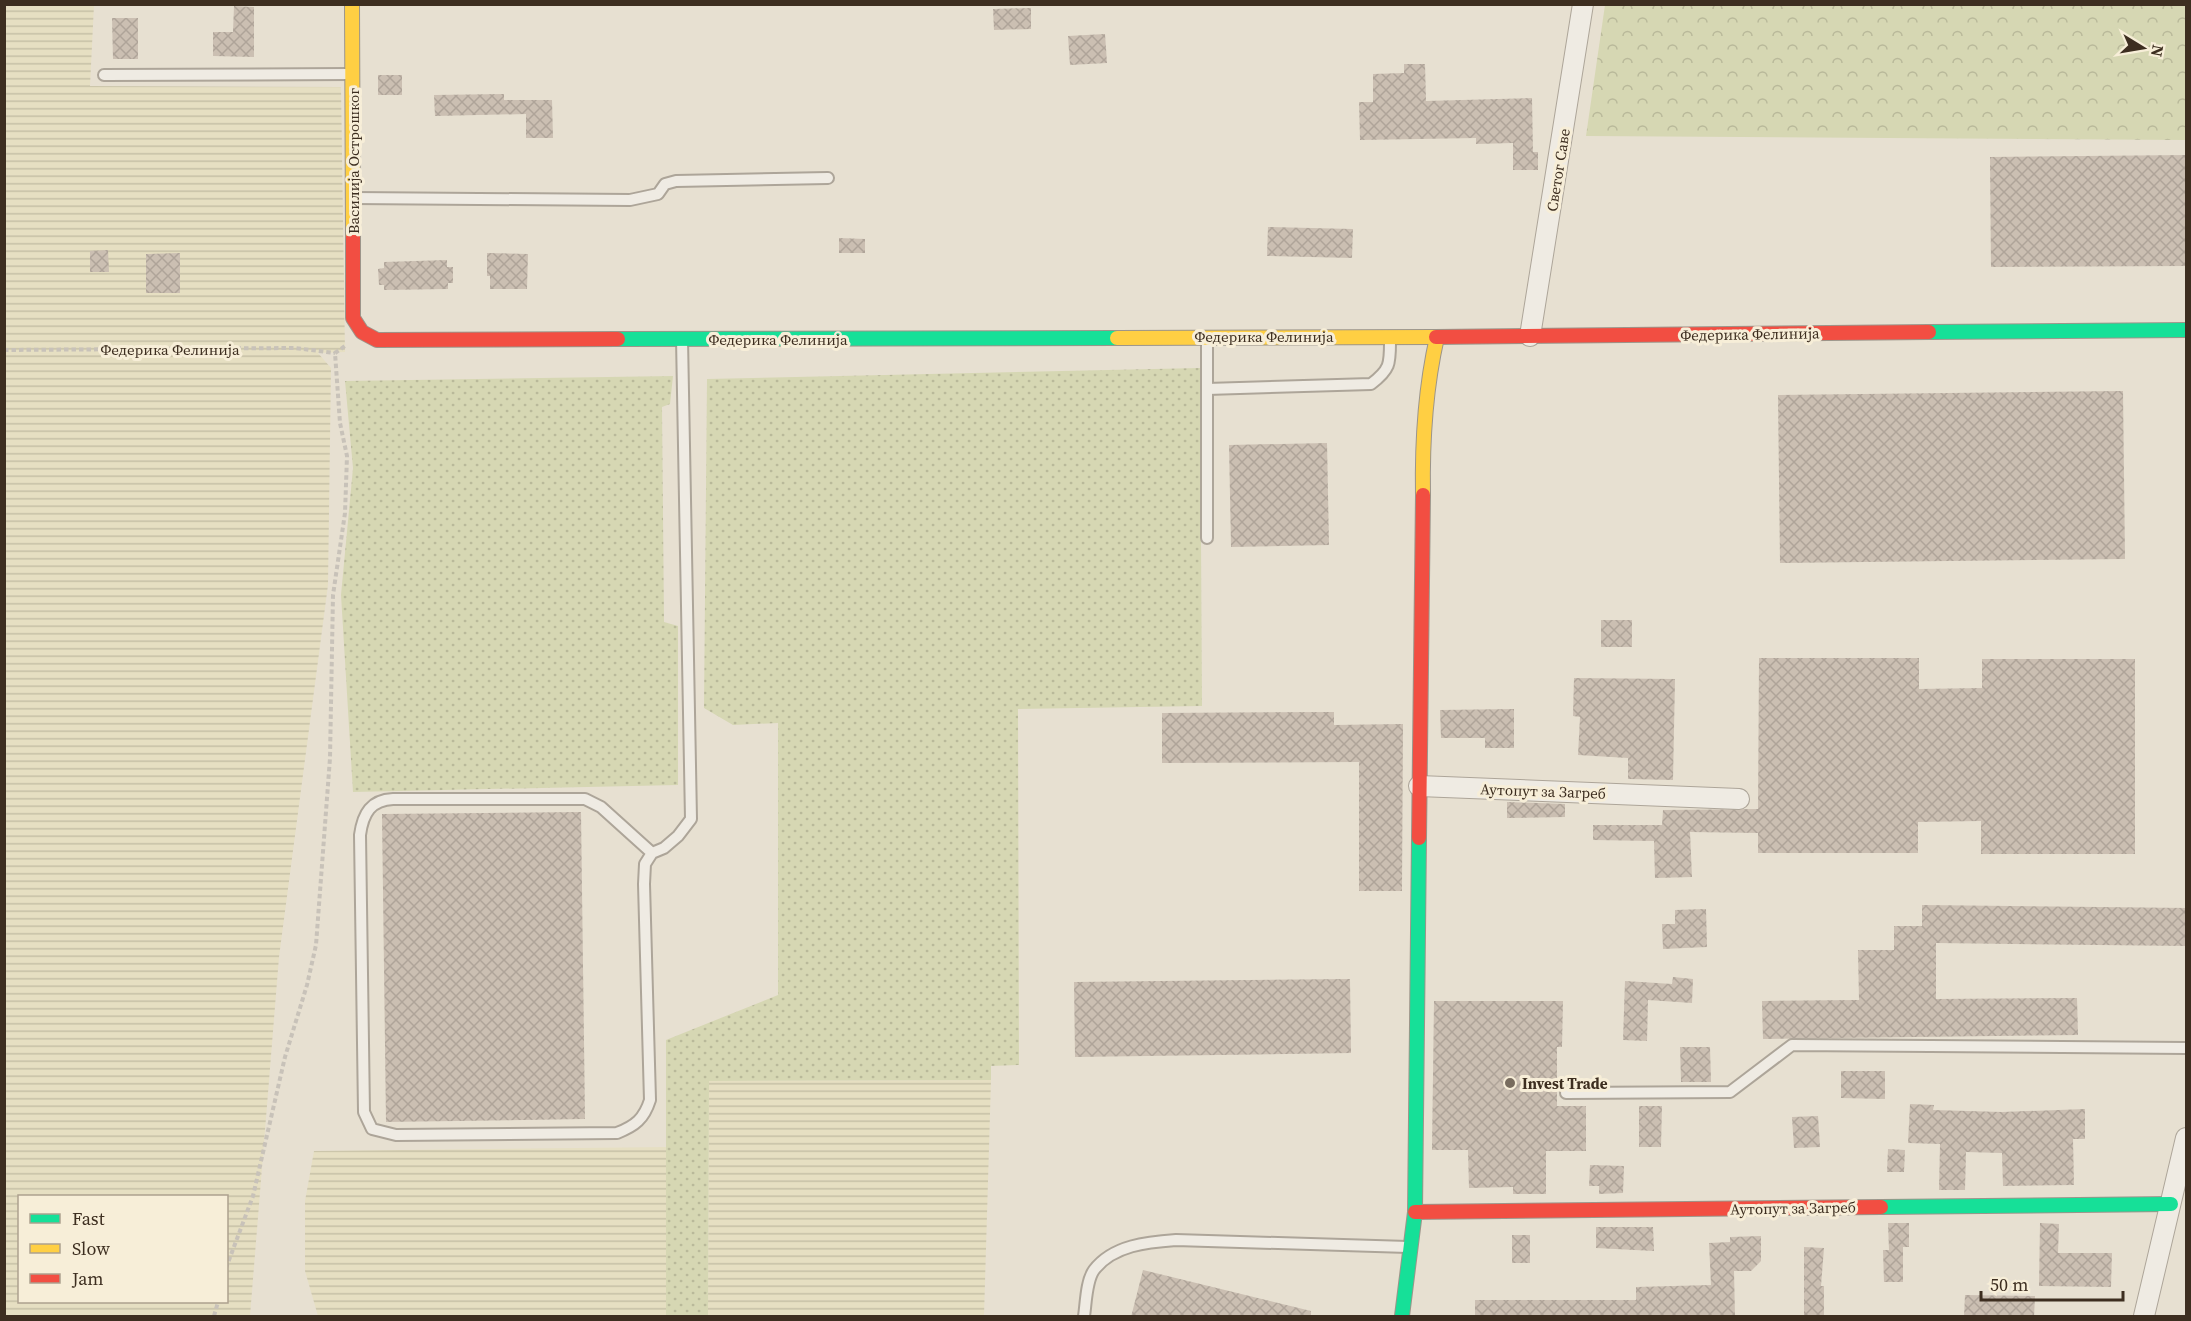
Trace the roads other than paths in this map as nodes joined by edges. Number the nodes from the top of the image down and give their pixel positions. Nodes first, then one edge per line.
1 (352, 4) edge
2 (1583, 4) edge
3 (353, 74) junction
4 (104, 75) dead end
5 (828, 178) dead end
6 (353, 198) junction
7 (2187, 330) edge
8 (364, 335) joint
9 (1207, 336) junction
10 (1530, 336) junction
11 (1390, 337) junction
12 (1437, 337) junction
13 (682, 339) junction
14 (1207, 389) junction
15 (1207, 538) dead end
16 (1419, 786) junction
17 (1739, 799) dead end
18 (652, 853) junction
19 (2187, 1048) edge
20 (1566, 1093) dead end
21 (2187, 1138) edge
22 (2171, 1204) junction
23 (1415, 1212) junction
24 (1412, 1248) junction
25 (1084, 1317) edge
26 (1402, 1317) edge
27 (2144, 1317) edge

1 - 3 street, Василија Острошког
2 - 10 street, Светог Саве
3 - 4 lane
3 - 6 street, Василија Острошког
5 - 6 lane
6 - 8 street, Василија Острошког
7 - 10 street, Федерика Фелинија
8 - 13 street, Федерика Фелинија
9 - 11 street, Федерика Фелинија
9 - 13 street, Федерика Фелинија
9 - 14 lane
10 - 12 street, Федерика Фелинија
11 - 12 street, Федерика Фелинија
11 - 14 lane
12 - 16 street
13 - 18 lane
14 - 15 lane
16 - 17 street, Аутопут за Загреб
16 - 23 street
18 - 18 lane
19 - 20 lane
21 - 22 street
22 - 23 street, Аутопут за Загреб
22 - 27 street
23 - 24 street
24 - 25 lane
24 - 26 street

